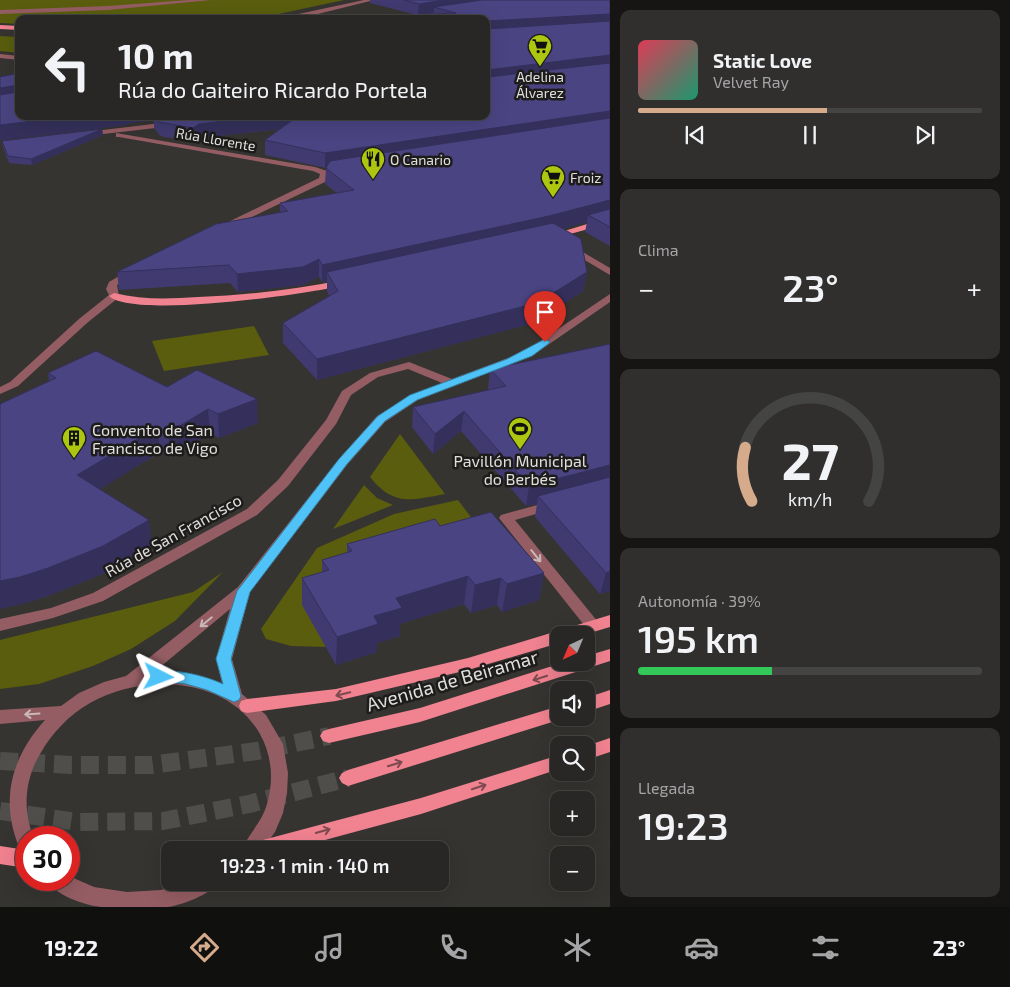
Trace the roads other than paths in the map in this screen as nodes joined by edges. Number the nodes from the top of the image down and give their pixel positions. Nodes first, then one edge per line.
1 (208, 0) edge
2 (371, 0) edge
3 (0, 12) edge
4 (310, 14) joint
5 (304, 15) edge
6 (0, 29) edge
7 (15, 30) edge
8 (0, 56) edge
9 (15, 58) edge
10 (175, 123) edge
11 (104, 132) junction
12 (76, 136) edge
13 (610, 220) edge
14 (220, 229) edge
15 (546, 237) joint
16 (144, 266) edge
17 (610, 272) edge
18 (355, 280) edge
19 (114, 296) junction
20 (610, 297) edge
21 (450, 383) junction
22 (0, 391) edge
23 (563, 502) edge
24 (243, 591) junction
25 (610, 621) edge
26 (0, 625) edge
27 (593, 626) joint
28 (550, 639) edge
29 (610, 655) edge
30 (595, 659) edge
31 (558, 671) edge
32 (132, 681) junction
33 (610, 697) edge
34 (240, 701) junction
35 (595, 702) edge
36 (65, 712) junction
37 (550, 716) edge
38 (0, 717) edge
39 (329, 736) tunnel mouth
40 (610, 745) edge
41 (595, 750) edge
42 (550, 765) edge
43 (348, 778) tunnel mouth
44 (20, 826) edge
45 (257, 841) edge
46 (290, 841) edge
47 (0, 855) edge
48 (15, 857) edge
49 (80, 890) edge
50 (194, 891) edge

1 - 3 street
2 - 4 street
4 - 5 street
6 - 7 main road
8 - 9 street
10 - 11 street
11 - 12 street
11 - 14 street, Rúa Llorente
13 - 15 main road
15 - 17 street
16 - 19 street
18 - 19 main road
19 - 22 street
20 - 21 street
21 - 24 street
21 - 26 street, Rúa de San Francisco
23 -> 27 street
24 -> 32 street
24 - 34 street
25 - 27 main road
28 -> 34 main road
29 - 30 main road, Avenida de Beiramar
31 -> 39 main road, Avenida de Beiramar
32 - 34 street
32 - 36 street
33 - 35 main road
34 - 45 street
36 -> 38 street
36 - 44 street
43 -> 37 main road
40 - 41 main road
46 -> 42 main road
47 - 48 main road
49 - 50 street

